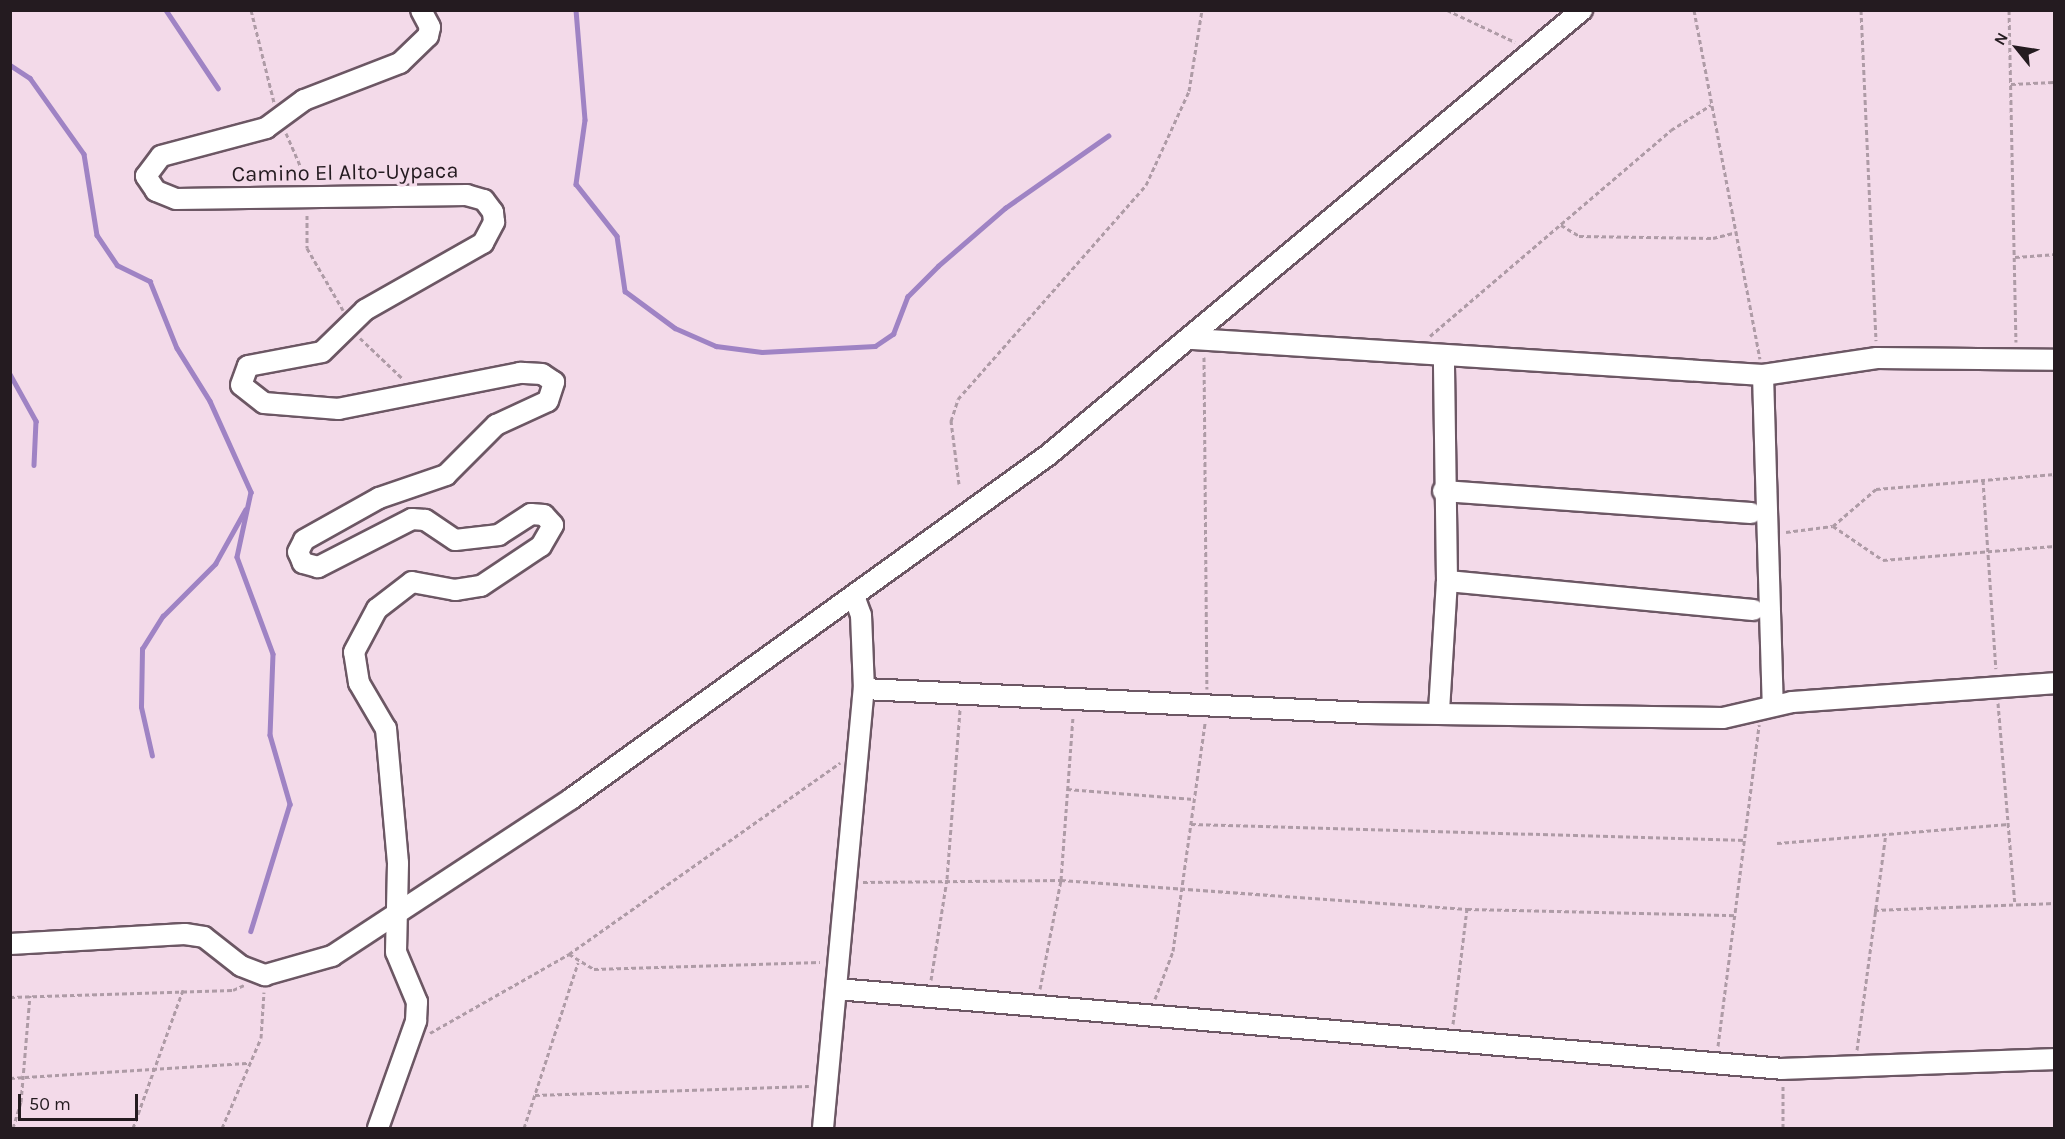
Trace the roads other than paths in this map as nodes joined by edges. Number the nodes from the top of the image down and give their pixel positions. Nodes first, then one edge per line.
1 (421, 10) edge
2 (1582, 10) edge
3 (1199, 340) junction
4 (1444, 355) junction
5 (2055, 360) edge
6 (1763, 375) junction
7 (1443, 491) junction
8 (1750, 513) dead end
9 (1447, 581) junction
10 (854, 596) junction
11 (1754, 610) dead end
12 (2055, 683) edge
13 (864, 689) junction
14 (1764, 709) junction
15 (1439, 711) junction
16 (394, 911) junction
17 (10, 944) edge
18 (839, 981) junction
19 (2055, 1059) edge
20 (378, 1128) edge
21 (822, 1128) edge

1 - 16 street, Camino El Alto-Uypaca
2 - 3 street
3 - 4 street
3 - 10 street
4 - 6 street
4 - 7 street
5 - 6 street
6 - 14 street
7 - 8 street
7 - 9 street
9 - 11 street
9 - 15 street
10 - 13 street
10 - 16 street
12 - 14 street
13 - 15 street
13 - 18 street
14 - 15 street
16 - 17 street
16 - 20 street, Camino El Alto-Uypaca
18 - 19 street
18 - 21 street

